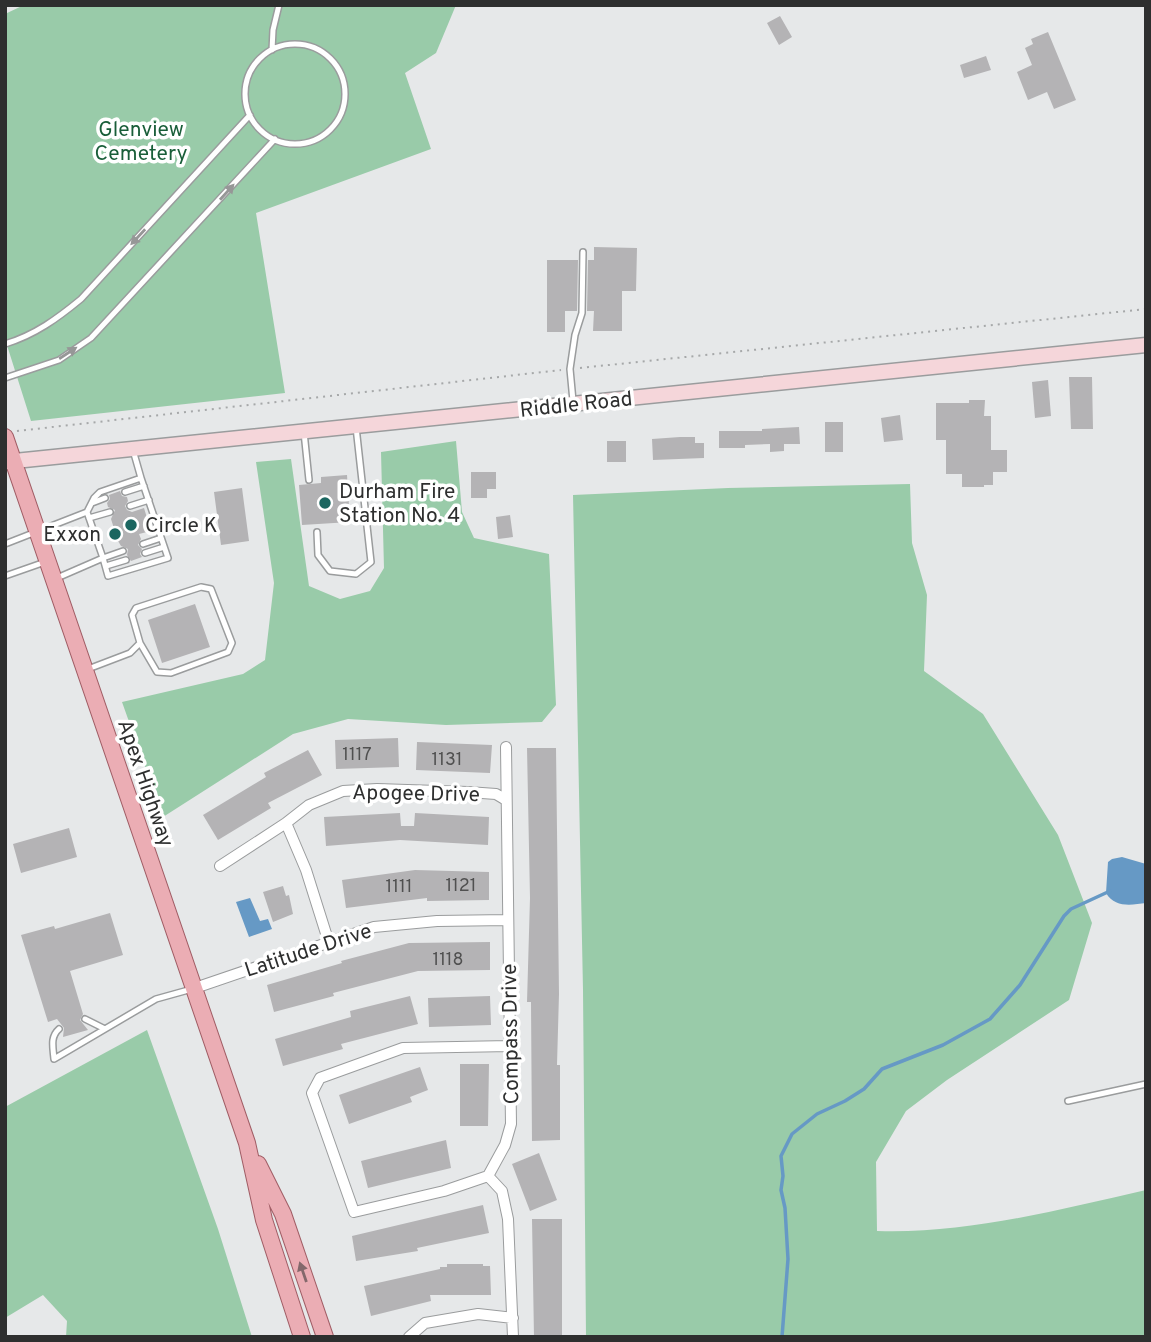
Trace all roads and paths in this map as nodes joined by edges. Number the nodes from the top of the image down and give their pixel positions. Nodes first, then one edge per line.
1 (279, 5) edge
2 (272, 50) junction
3 (250, 115) junction
4 (275, 139) junction
5 (583, 252) dead end
6 (5, 344) edge
7 (1146, 345) edge
8 (5, 378) edge
9 (574, 404) junction
10 (356, 427) junction
11 (304, 432) junction
12 (5, 437) edge
13 (133, 450) junction
14 (9, 462) edge
15 (141, 478) junction
16 (309, 480) dead end
17 (144, 486) junction
18 (125, 492) dead end
19 (105, 498) dead end
20 (149, 500) junction
21 (91, 503) junction
22 (130, 506) dead end
23 (110, 512) dead end
24 (88, 515) junction
25 (38, 531) junction
26 (317, 532) dead end
27 (161, 538) junction
28 (5, 544) edge
29 (143, 544) dead end
30 (164, 547) junction
31 (122, 551) dead end
32 (145, 553) dead end
33 (103, 558) junction
34 (48, 560) junction
35 (126, 560) dead end
36 (106, 566) junction
37 (5, 576) edge
38 (54, 579) junction
39 (140, 643) junction
40 (85, 670) junction
41 (506, 747) dead end
42 (506, 800) junction
43 (286, 823) junction
44 (220, 866) dead end
45 (508, 920) junction
46 (329, 943) junction
47 (195, 988) junction
48 (85, 1019) dead end
49 (59, 1029) dead end
50 (105, 1029) junction
51 (510, 1046) junction
52 (1146, 1084) edge
53 (1068, 1101) dead end
54 (247, 1143) junction
55 (488, 1176) junction
56 (513, 1318) junction
57 (302, 1337) edge
58 (325, 1337) edge
59 (409, 1337) edge
60 (513, 1337) edge

1 - 2 lane
2 - 3 lane
2 - 4 lane
3 - 4 lane
3 -> 6 lane
8 -> 4 lane
5 - 9 lane
7 - 9 main road, Riddle Road
9 - 10 main road, Riddle Road
10 - 11 main road, Riddle Road
10 - 26 lane
11 - 13 main road, Riddle Road
11 - 16 lane
12 - 14 main road, Apex Highway
13 - 14 main road, Riddle Road
13 - 15 lane
14 - 25 main road, Apex Highway
15 - 17 lane
15 - 21 lane
17 - 18 lane
17 - 20 lane
19 - 21 lane
20 - 22 lane
20 - 27 lane
21 - 24 lane
23 - 24 lane
24 - 25 lane
24 - 33 lane
25 - 28 lane
25 - 34 main road, Apex Highway
27 - 29 lane
27 - 30 lane
30 - 32 lane
30 - 36 lane
31 - 33 lane
33 - 36 lane
33 - 38 lane
34 - 37 lane
34 - 38 main road, Apex Highway
35 - 36 lane
38 - 40 main road, Apex Highway
39 - 39 lane
39 - 40 lane
40 - 47 main road, Apex Highway
41 - 42 street, Compass Drive
42 - 43 street, Apogee Drive
42 - 45 street, Compass Drive
43 - 44 street, Apogee Drive
43 - 46 street
45 - 46 street, Latitude Drive
45 - 51 street, Compass Drive
46 - 47 street, Latitude Drive
47 - 50 lane
47 - 54 main road, Apex Highway
48 - 50 lane
49 - 50 lane
51 - 55 street, Compass Drive
51 - 55 street
52 - 53 lane
54 - 57 main road, Apex Highway
58 -> 54 main road, Apex Highway
55 - 56 street
56 - 59 street
56 - 60 street

